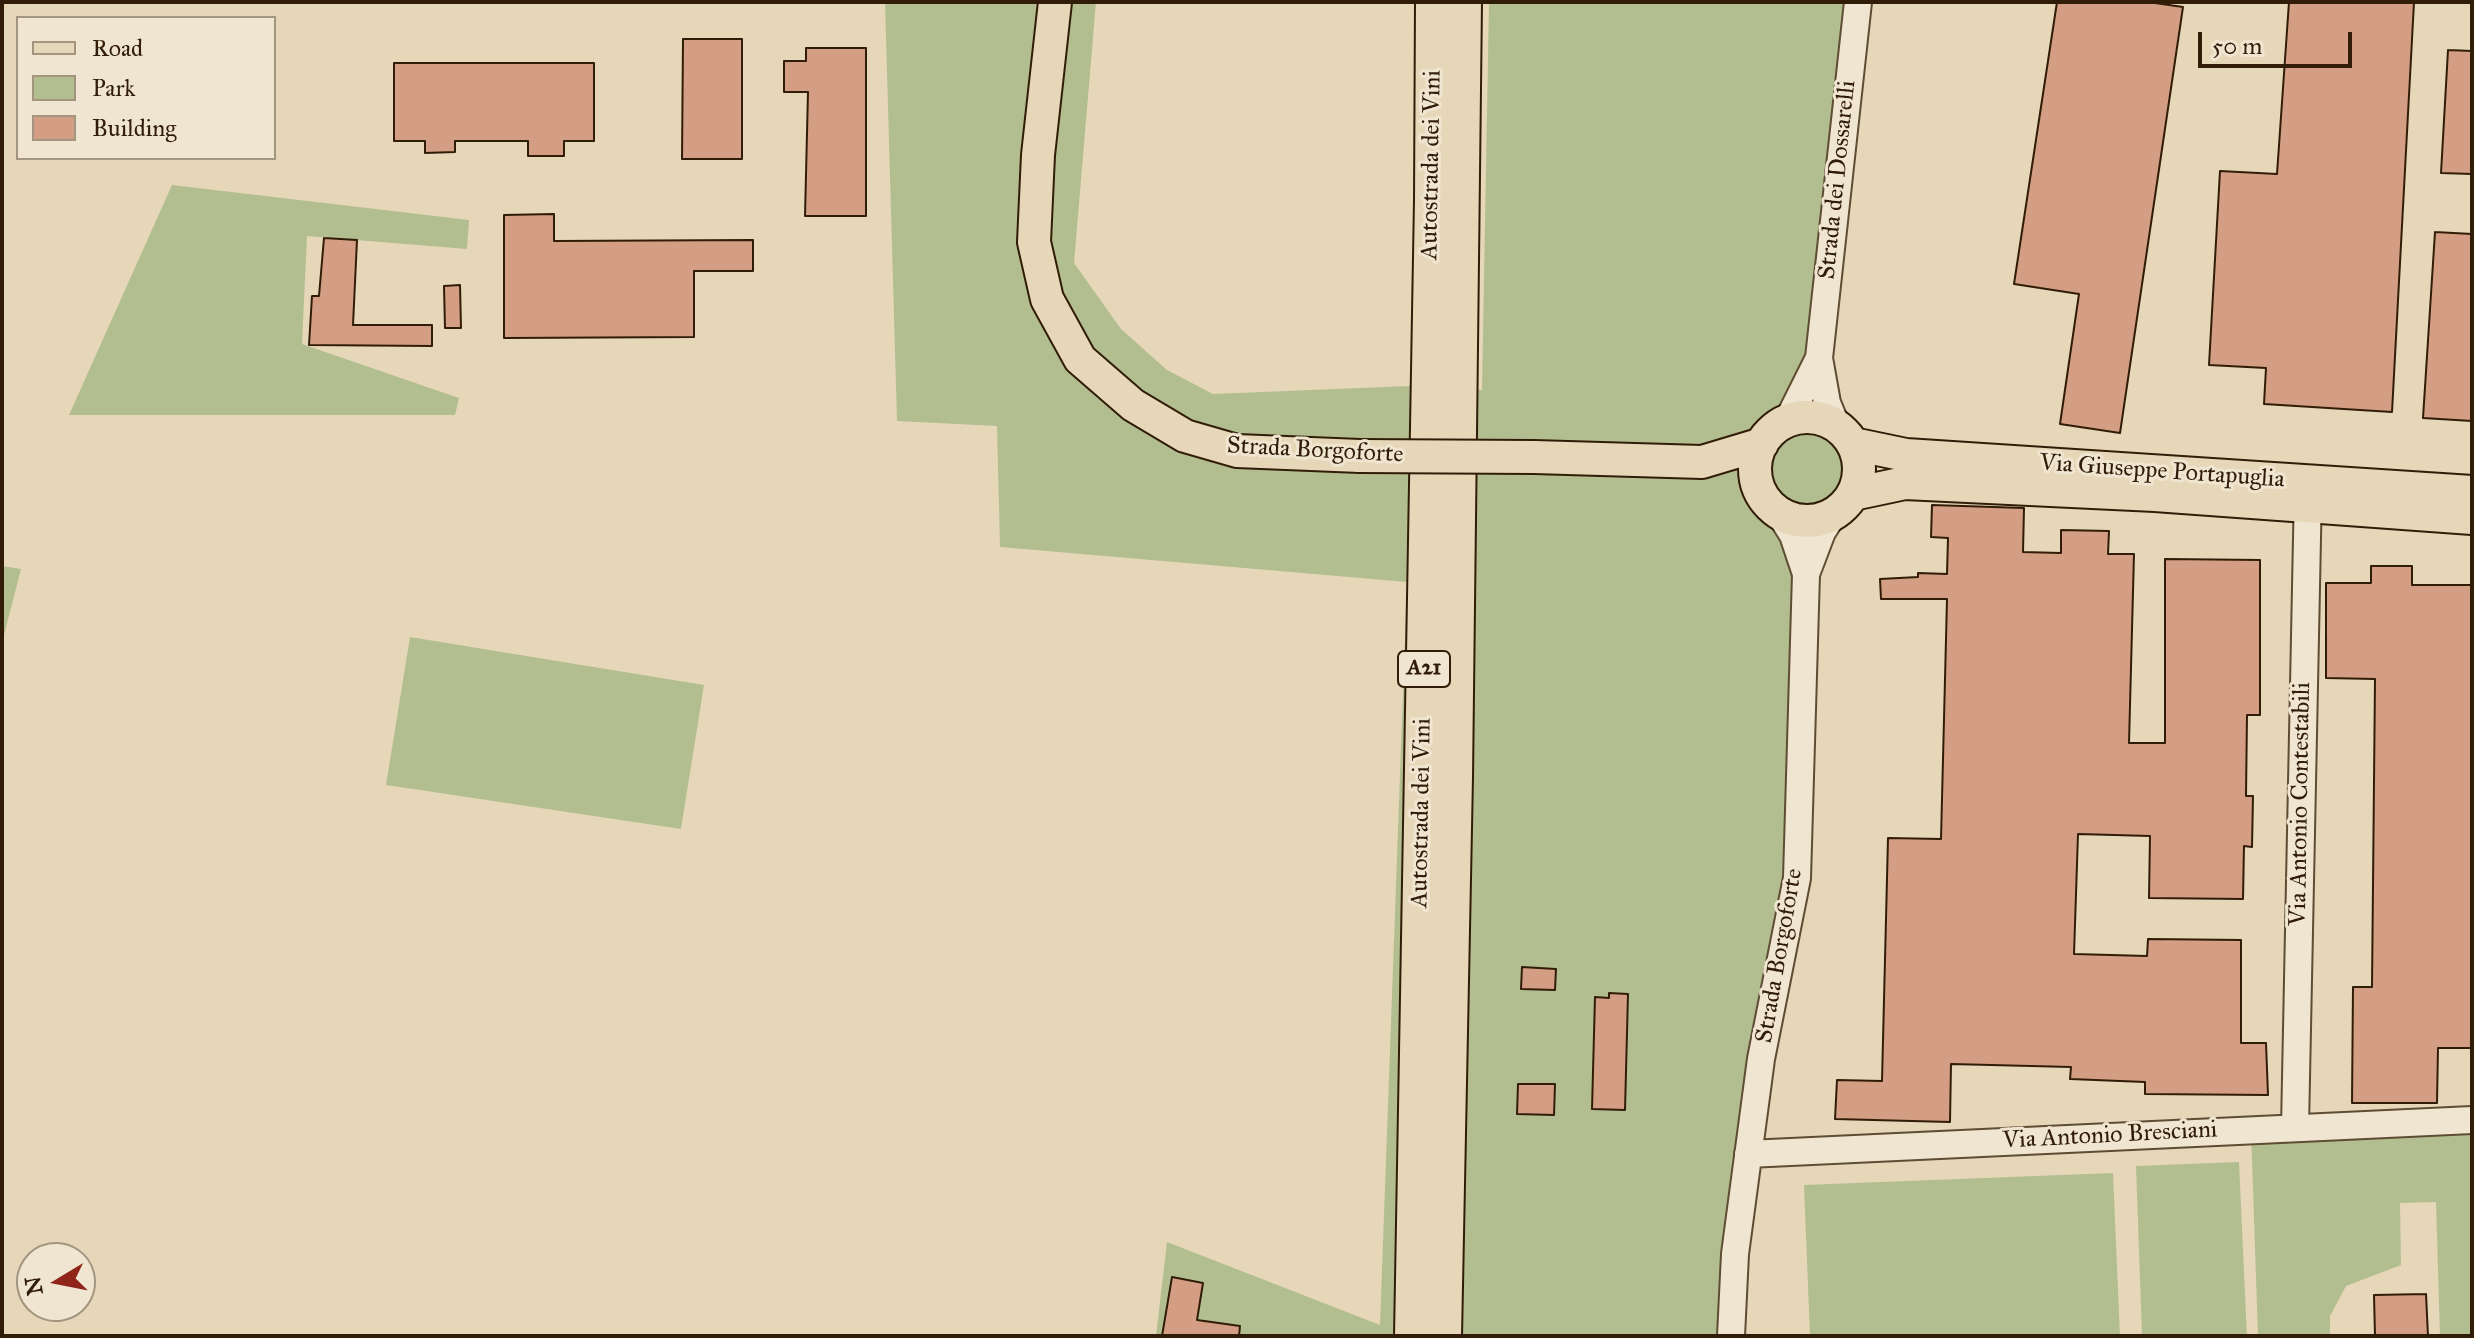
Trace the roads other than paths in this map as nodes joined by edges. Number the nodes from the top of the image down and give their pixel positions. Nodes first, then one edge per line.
1 (1055, 2) edge
2 (1434, 2) edge
3 (1463, 2) edge
4 (1858, 2) edge
5 (1819, 358) junction
6 (1788, 420) junction
7 (1844, 435) junction
8 (1762, 444) junction
9 (1702, 462) junction
10 (2472, 492) edge
11 (2308, 494) junction
12 (1768, 499) junction
13 (1844, 504) junction
14 (2472, 518) edge
15 (1806, 574) junction
16 (2472, 1120) edge
17 (2295, 1127) junction
18 (1748, 1154) junction
19 (1413, 1336) edge
20 (1443, 1336) edge
21 (1731, 1336) edge

1 - 9 main road, Strada Borgoforte, bridge
2 - 19 highway, Autostrada dei Vini / A21
3 - 20 highway, Autostrada dei Vini / A21
4 - 5 street, Strada dei Dossarelli
5 - 6 street, Strada dei Dossarelli
5 - 7 street, Strada dei Dossarelli
6 - 7 main road
6 - 8 main road
7 - 11 main road, Via Giuseppe Portapuglia
7 - 13 main road
8 - 9 main road
8 - 12 main road
9 - 12 main road
10 - 11 main road, Via Giuseppe Portapuglia
11 - 13 main road, Via Giuseppe Portapuglia
11 - 14 main road, Via Giuseppe Portapuglia
11 - 17 street, Via Antonio Contestabili
12 - 13 main road
12 - 15 street, Strada Borgoforte
13 - 15 street, Strada Borgoforte
15 - 18 street, Strada Borgoforte
16 - 17 street, Via Antonio Bresciani
17 - 18 street, Via Antonio Bresciani
18 - 21 street, Strada Borgoforte

